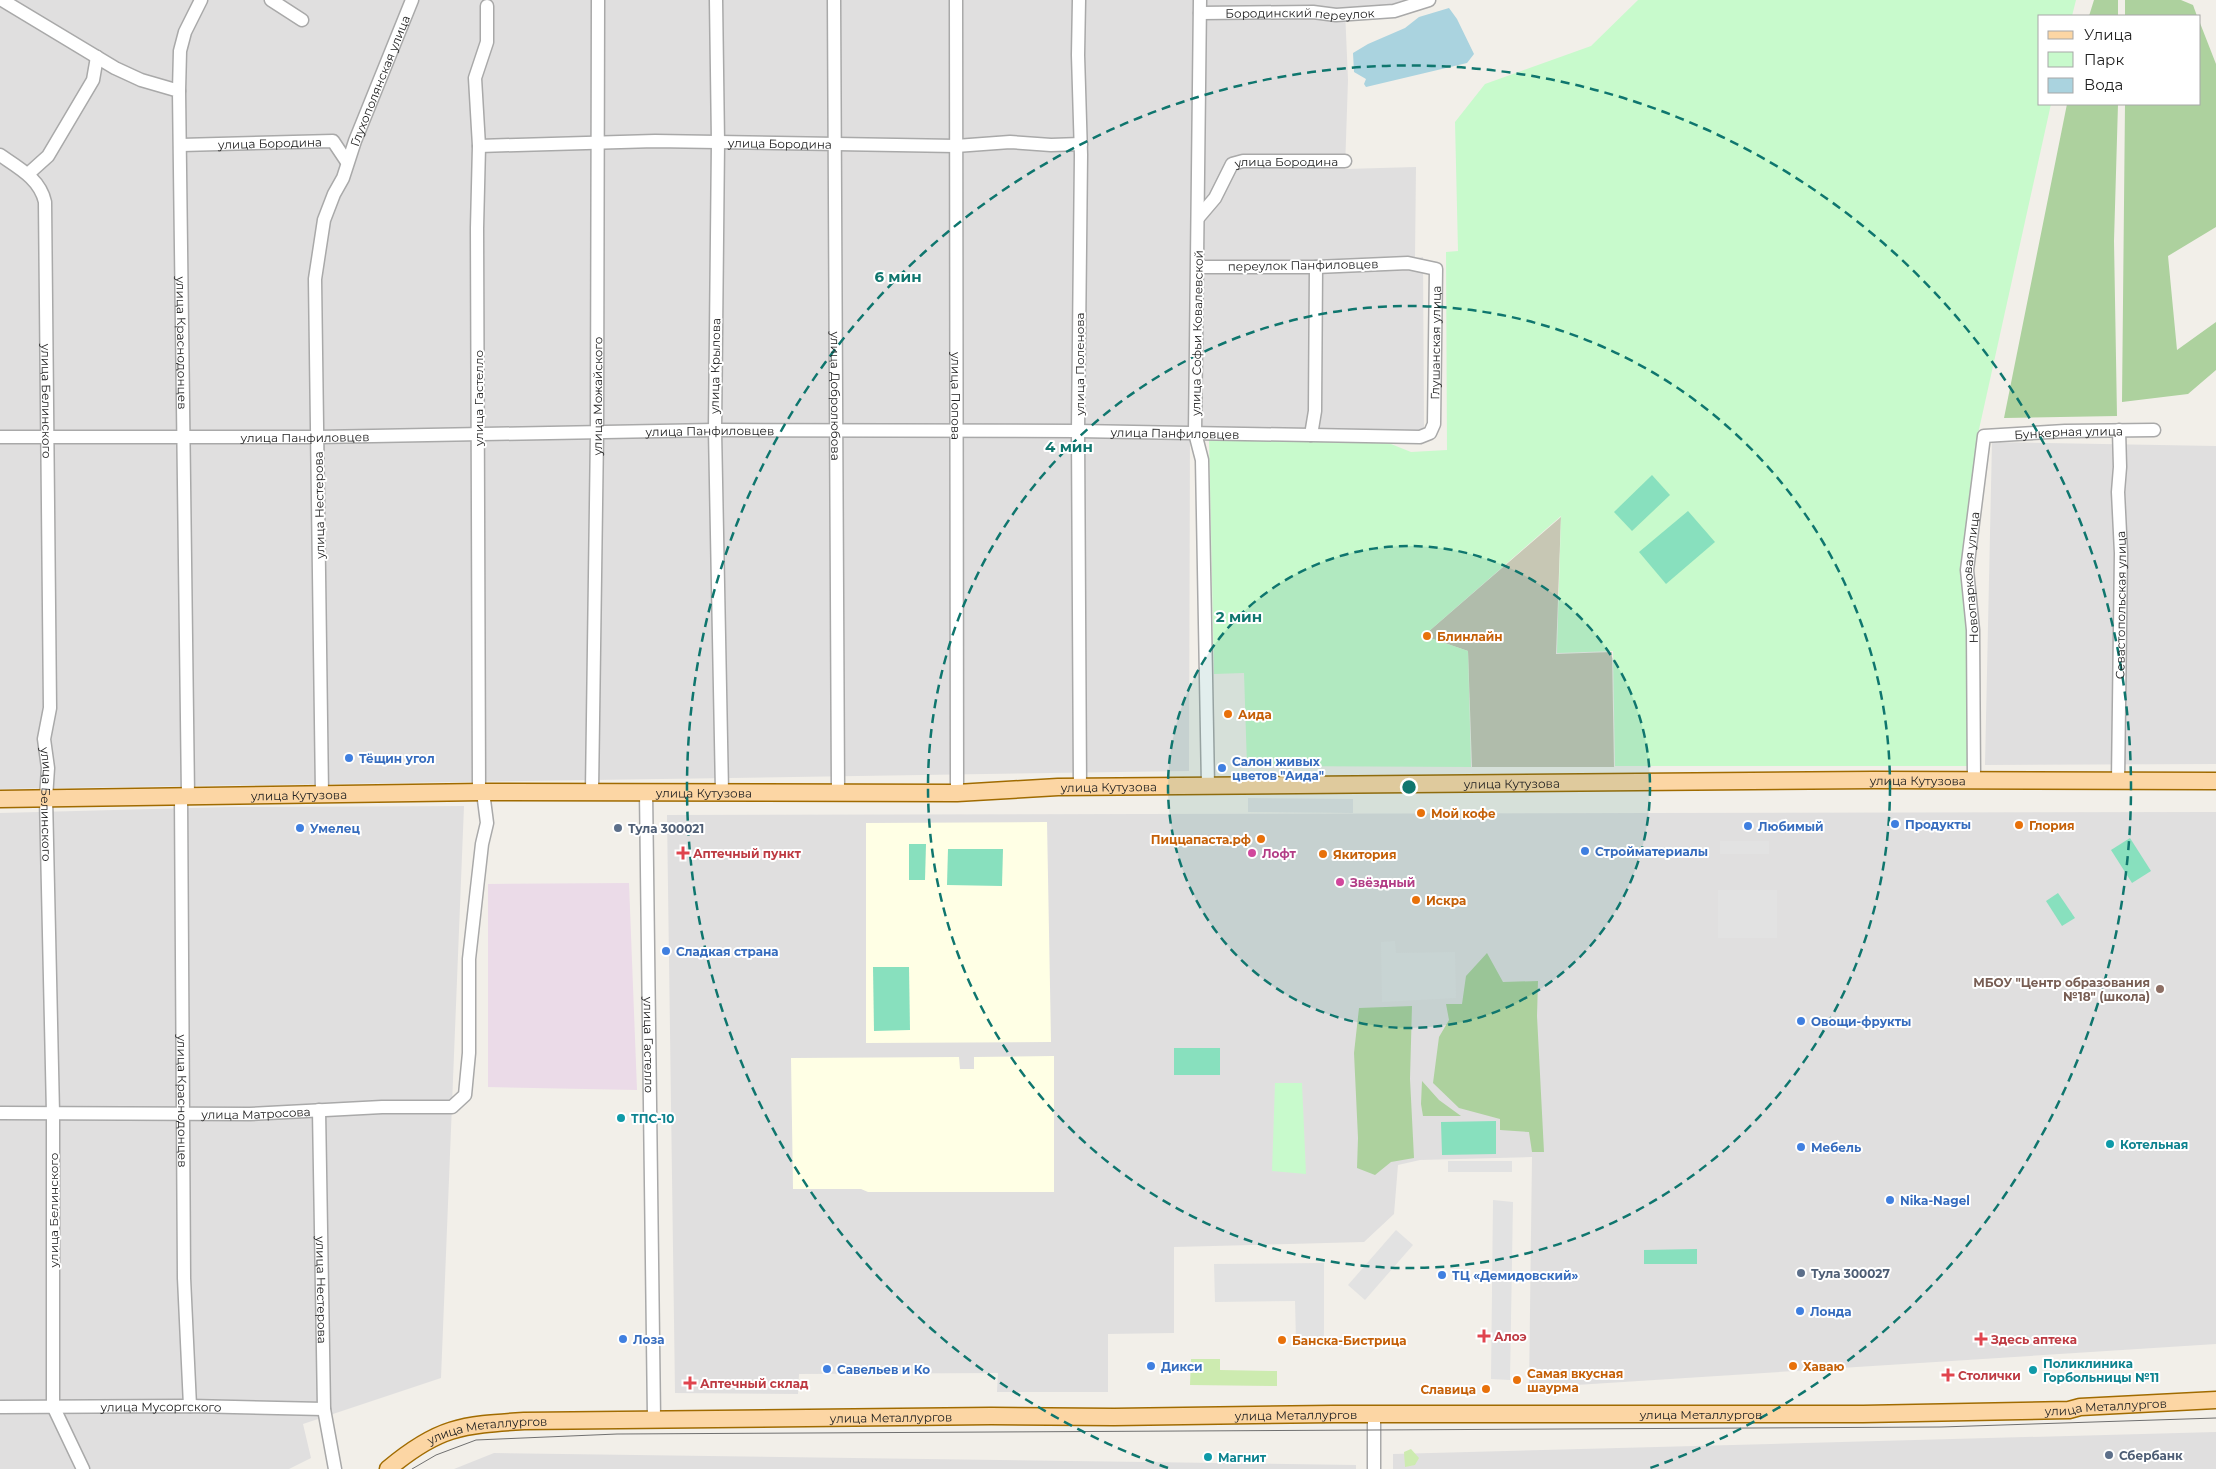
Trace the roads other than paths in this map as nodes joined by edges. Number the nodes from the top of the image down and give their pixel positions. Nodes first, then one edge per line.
1 (2, 0) edge
2 (201, 0) edge
3 (271, 0) edge
4 (412, 0) edge
5 (598, 0) edge
6 (716, 0) edge
7 (834, 0) edge
8 (956, 0) edge
9 (1079, 0) edge
10 (1429, 0) edge
11 (487, 6) dead end
12 (1200, 6) edge
13 (1313, 6) edge
14 (302, 20) dead end
15 (97, 57) junction
16 (178, 91) junction
17 (718, 142) junction
18 (834, 143) junction
19 (598, 144) junction
20 (1080, 144) junction
21 (181, 145) junction
22 (479, 146) junction
23 (956, 146) junction
24 (0, 155) edge
25 (1344, 161) dead end
26 (347, 162) junction
27 (28, 174) junction
28 (1198, 218) junction
29 (1408, 263) joint
30 (1198, 267) junction
31 (1316, 267) junction
32 (715, 430) junction
33 (2119, 430) junction
34 (2154, 430) dead end
35 (1078, 431) junction
36 (837, 432) junction
37 (958, 432) junction
38 (597, 433) junction
39 (1196, 433) junction
40 (478, 434) junction
41 (1311, 435) junction
42 (1984, 436) joint
43 (0, 437) edge
44 (47, 437) junction
45 (318, 437) junction
46 (1420, 437) joint
47 (182, 438) junction
48 (1974, 781) junction
49 (2118, 781) junction
50 (2216, 781) edge
51 (1208, 786) junction
52 (1080, 788) junction
53 (592, 791) junction
54 (646, 791) junction
55 (481, 792) junction
56 (722, 792) junction
57 (838, 793) junction
58 (957, 793) junction
59 (322, 794) junction
60 (185, 796) junction
61 (46, 798) junction
62 (0, 799) edge
63 (452, 1107) joint
64 (319, 1110) junction
65 (53, 1113) junction
66 (0, 1114) edge
67 (184, 1114) junction
68 (2216, 1400) edge
69 (53, 1406) junction
70 (190, 1406) junction
71 (0, 1407) edge
72 (324, 1409) junction
73 (1374, 1414) junction
74 (654, 1418) junction
75 (83, 1469) edge
76 (335, 1469) edge
77 (388, 1469) edge
78 (1374, 1469) edge

1 - 15 street
2 - 16 street, улица Краснодонцев
3 - 14 street
4 - 26 street, Глухополянская улица
5 - 19 street, улица Можайского
6 - 17 street, улица Крылова
7 - 18 street, улица Добролюбова
8 - 23 street, улица Попова
9 - 20 street, улица Поленова
10 - 13 street, Бородинский переулок
11 - 22 street, улица Гастелло
12 - 13 street, Бородинский переулок
12 - 28 street, улица Софьи Ковалевской
15 - 16 street
15 - 27 street
16 - 21 street, улица Краснодонцев
17 - 18 street, улица Бородина
17 - 19 street, улица Бородина
17 - 32 street, улица Крылова
18 - 23 street, улица Бородина
18 - 36 street, улица Добролюбова
19 - 22 street, улица Бородина
19 - 38 street, улица Можайского
20 - 23 street, улица Бородина
20 - 35 street, улица Поленова
21 - 26 street, улица Бородина
21 - 47 street, улица Краснодонцев
22 - 40 street, улица Гастелло
23 - 37 street, улица Попова
24 - 27 street, улица Белинского
25 - 28 street, улица Бородина
26 - 45 street, улица Нестерова
27 - 44 street, улица Белинского
28 - 30 street, улица Софьи Ковалевской
29 - 31 street, переулок Панфиловцев
29 - 46 street, Глушанская улица
30 - 31 street, переулок Панфиловцев
30 - 39 street, улица Софьи Ковалевской
31 - 41 street
32 - 36 street, улица Панфиловцев
32 - 38 street, улица Панфиловцев
32 - 56 street, улица Крылова
33 - 34 street, Бункерная улица
33 - 42 street, Бункерная улица
33 - 49 street, Севастопольская улица
35 - 37 street, улица Панфиловцев
35 - 39 street, улица Панфиловцев
35 - 52 street, улица Поленова
36 - 37 street, улица Панфиловцев
36 - 57 street, улица Добролюбова
37 - 58 street, улица Попова
38 - 40 street, улица Панфиловцев
38 - 53 street, улица Можайского
39 - 41 street, улица Панфиловцев
39 - 51 street, улица Софьи Ковалевской
40 - 45 street, улица Панфиловцев
40 - 55 street, улица Гастелло
41 - 46 street, улица Панфиловцев
42 - 48 street, Новопарковая улица
43 - 44 street, улица Панфиловцев
44 - 47 street, улица Панфиловцев
44 - 61 street, улица Белинского
45 - 47 street, улица Панфиловцев
45 - 59 street, улица Нестерова
47 - 60 street, улица Краснодонцев
48 - 49 main road, улица Кутузова
48 - 51 main road, улица Кутузова
49 - 50 main road, улица Кутузова
51 - 52 main road, улица Кутузова
52 - 58 main road, улица Кутузова
53 - 54 main road, улица Кутузова
53 - 55 main road, улица Кутузова
54 - 56 main road, улица Кутузова
54 - 74 street, улица Гастелло
55 - 59 main road, улица Кутузова
55 - 63 street, улица Гастелло
56 - 57 main road, улица Кутузова
57 - 58 main road, улица Кутузова
59 - 60 main road, улица Кутузова
60 - 61 main road, улица Кутузова
60 - 67 street, улица Краснодонцев
61 - 62 main road, улица Кутузова
61 - 65 street, улица Белинского
63 - 64 street, улица Матросова
64 - 67 street, улица Матросова
64 - 72 street, улица Нестерова
65 - 66 street, улица Матросова
65 - 67 street, улица Матросова
65 - 69 street, улица Белинского
67 - 70 street, улица Краснодонцев
68 - 73 main road, улица Металлургов
69 - 70 street, улица Мусоргского
69 - 71 street, улица Мусоргского
69 - 75 street, улица Белинского
70 - 72 street, улица Мусоргского
72 - 76 street, улица Нестерова
73 - 74 main road, улица Металлургов
73 - 78 street
74 - 77 main road, улица Металлургов

